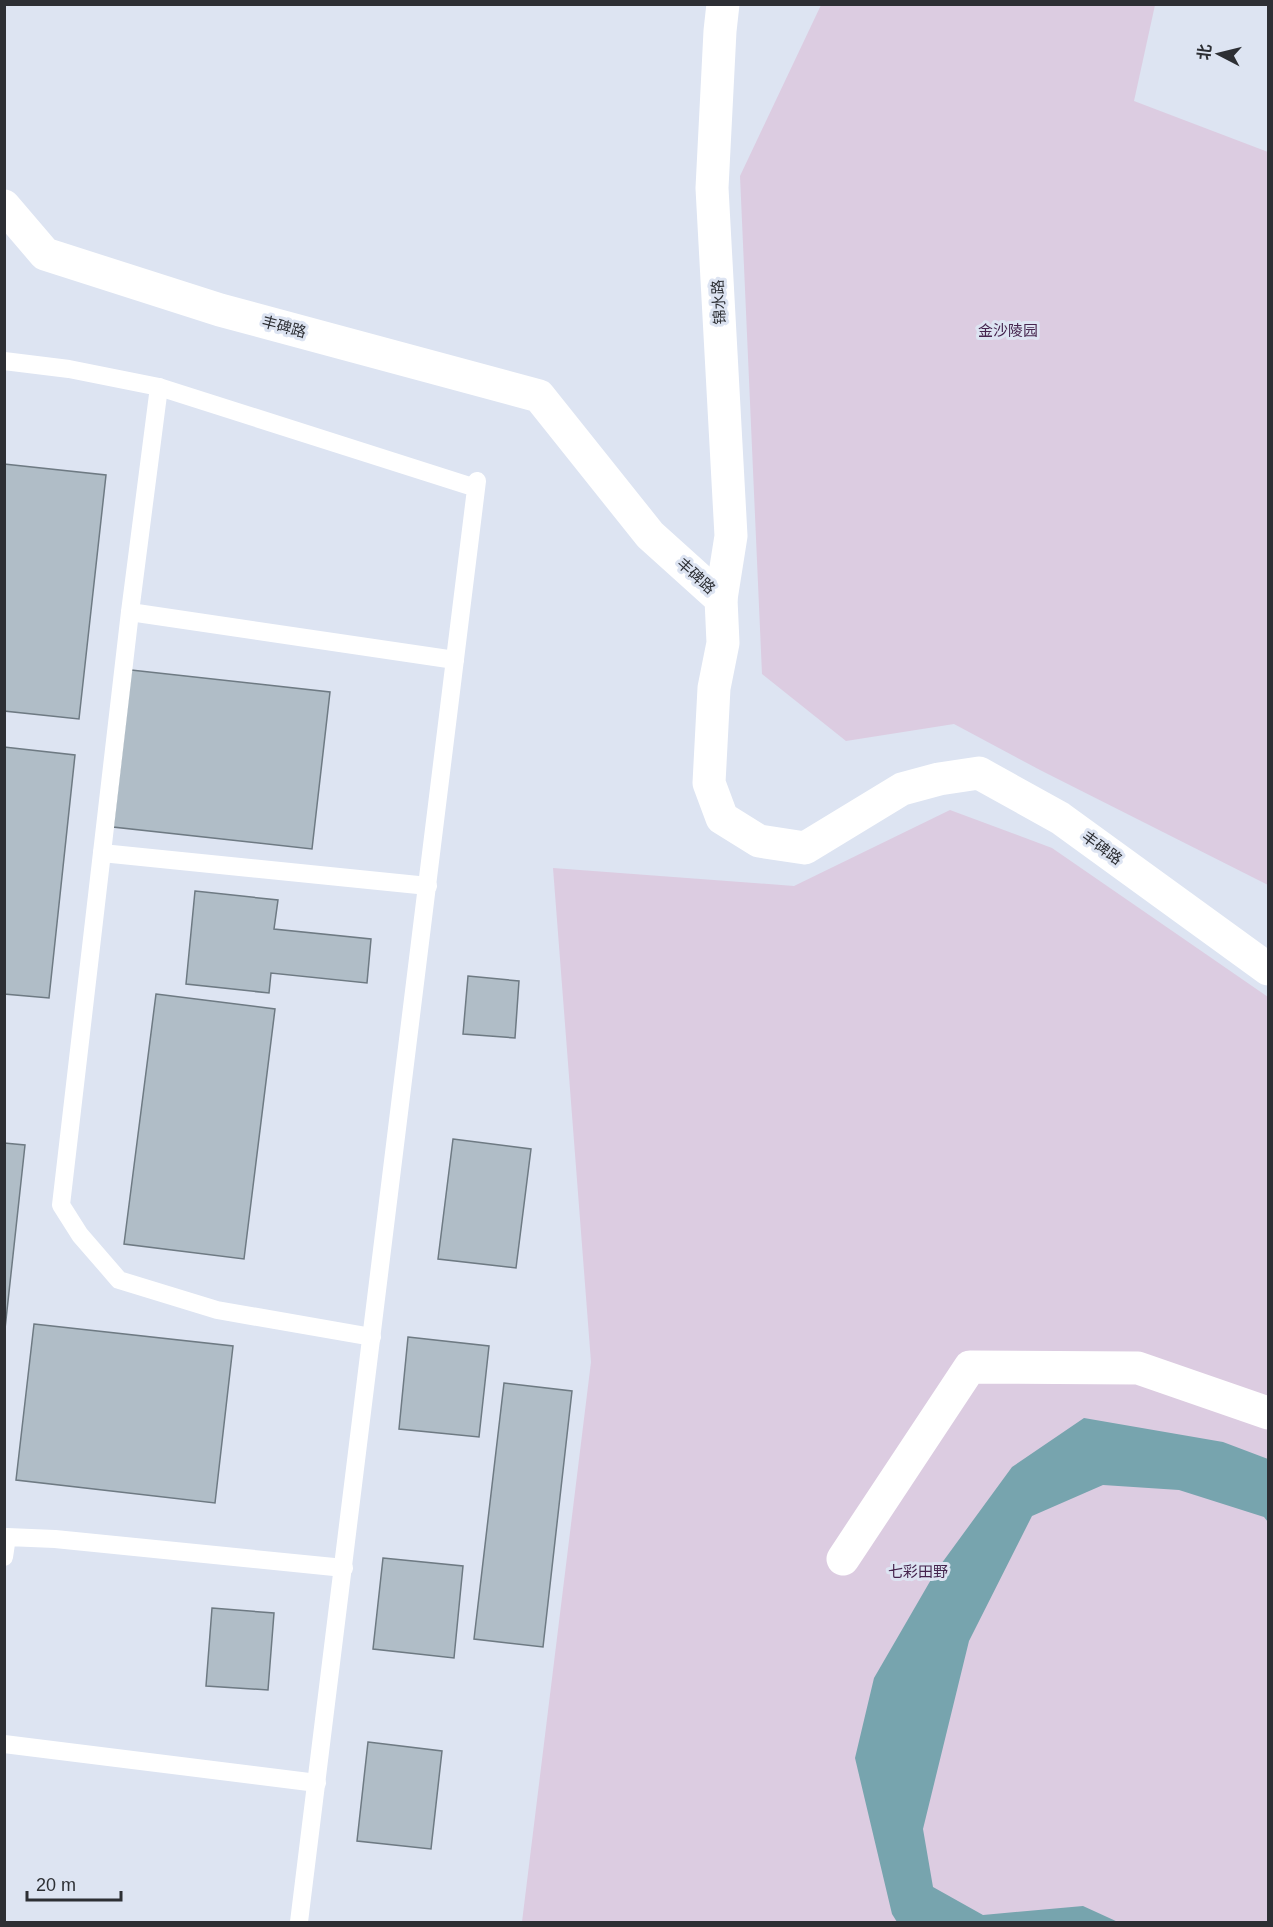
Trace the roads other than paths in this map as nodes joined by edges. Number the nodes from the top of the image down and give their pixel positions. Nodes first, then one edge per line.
1 (723, 4) edge
2 (4, 206) edge
3 (4, 361) edge
4 (159, 387) junction
5 (722, 599) junction
6 (130, 612) junction
7 (456, 660) junction
8 (102, 853) junction
9 (428, 886) junction
10 (1269, 969) edge
11 (372, 1337) junction
12 (1269, 1413) edge
13 (4, 1557) edge
14 (843, 1559) dead end
15 (344, 1568) junction
16 (4, 1744) edge
17 (316, 1783) junction
18 (299, 1923) edge

1 - 5 street, 锦水路
2 - 5 street, 丰碑路
3 - 4 lane
4 - 6 lane
4 - 7 lane
5 - 10 street, 丰碑路
6 - 7 lane
6 - 8 lane
7 - 9 lane
8 - 9 lane
8 - 11 lane
9 - 11 lane
11 - 15 lane
12 - 14 street
13 - 15 lane
15 - 17 lane
16 - 17 lane
17 - 18 lane

